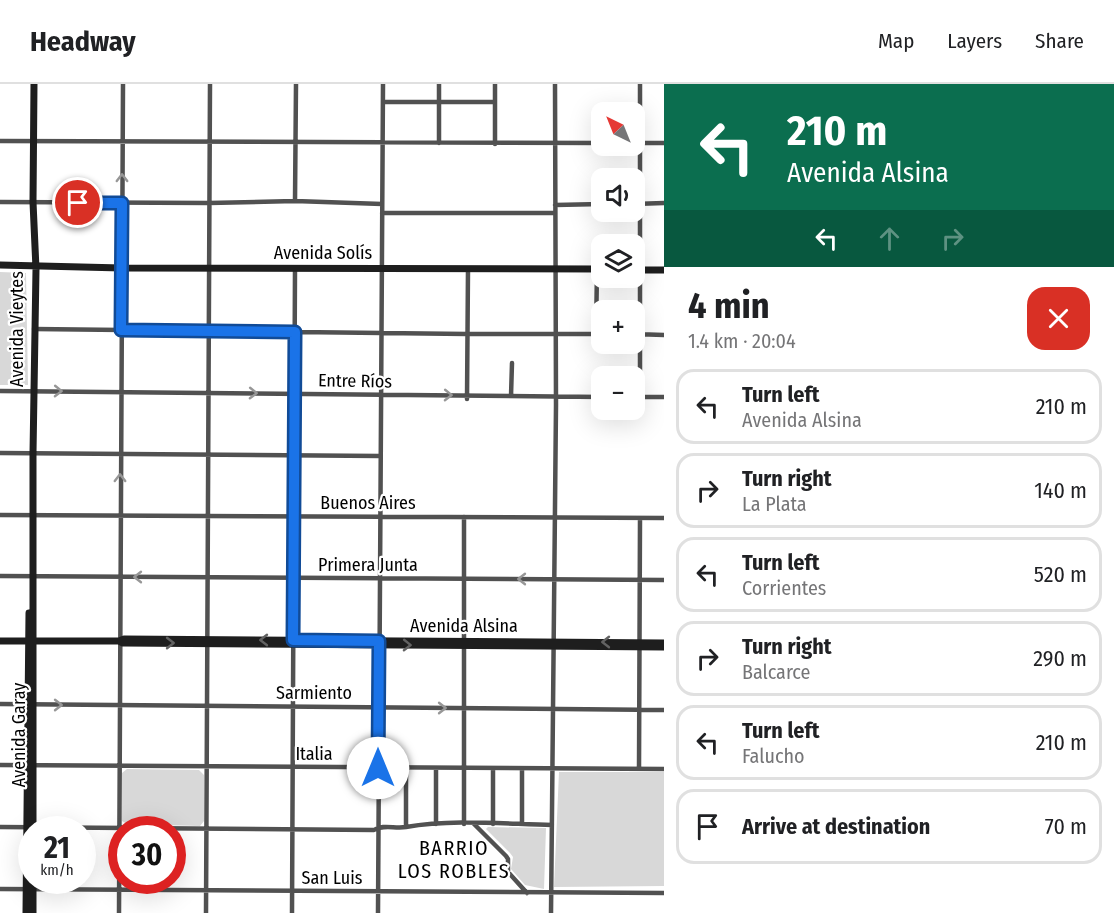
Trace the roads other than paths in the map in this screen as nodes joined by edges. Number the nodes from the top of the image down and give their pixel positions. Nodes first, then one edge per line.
1 (34, 84) edge
2 (123, 84) edge
3 (210, 84) edge
4 (296, 84) edge
5 (383, 84) edge
6 (439, 84) edge
7 (495, 84) edge
8 (555, 84) edge
9 (640, 84) edge
10 (383, 102) junction
11 (439, 102) junction
12 (495, 102) junction
13 (640, 102) edge
14 (0, 141) edge
15 (34, 141) junction
16 (123, 142) junction
17 (209, 142) junction
18 (645, 142) edge
19 (295, 143) junction
20 (382, 143) junction
21 (439, 143) junction
22 (591, 143) edge
23 (664, 143) edge
24 (495, 144) junction
25 (555, 144) junction
26 (295, 201) junction
27 (0, 202) edge
28 (33, 202) junction
29 (122, 203) junction
30 (209, 203) junction
31 (645, 203) edge
32 (664, 203) edge
33 (382, 204) junction
34 (591, 204) edge
35 (555, 205) junction
36 (382, 213) junction
37 (555, 213) junction
38 (34, 265) junction
39 (0, 267) edge
40 (122, 268) junction
41 (208, 268) junction
42 (295, 268) junction
43 (381, 269) junction
44 (468, 269) junction
45 (554, 269) junction
46 (591, 269) edge
47 (645, 270) edge
48 (664, 270) edge
49 (34, 329) junction
50 (121, 330) junction
51 (208, 331) junction
52 (295, 332) junction
53 (381, 333) junction
54 (467, 334) junction
55 (554, 334) junction
56 (591, 334) edge
57 (645, 334) edge
58 (664, 335) edge
59 (512, 363) dead end
60 (0, 391) edge
61 (33, 391) junction
62 (121, 392) junction
63 (208, 393) junction
64 (294, 393) junction
65 (380, 394) junction
66 (511, 396) junction
67 (555, 396) junction
68 (467, 397) junction
69 (591, 397) edge
70 (645, 397) edge
71 (664, 397) edge
72 (0, 453) edge
73 (32, 453) junction
74 (121, 454) junction
75 (208, 454) junction
76 (294, 455) junction
77 (380, 456) junction
78 (0, 515) edge
79 (32, 515) junction
80 (120, 516) junction
81 (207, 516) junction
82 (294, 517) junction
83 (380, 517) junction
84 (464, 517) junction
85 (553, 517) junction
86 (640, 518) junction
87 (664, 518) edge
88 (0, 576) edge
89 (31, 576) junction
90 (120, 577) junction
91 (207, 577) junction
92 (294, 578) junction
93 (380, 578) junction
94 (465, 579) junction
95 (553, 579) junction
96 (640, 580) junction
97 (664, 580) edge
98 (0, 641) edge
99 (119, 641) junction
100 (31, 642) junction
101 (207, 642) junction
102 (293, 642) junction
103 (379, 643) junction
104 (664, 643) edge
105 (465, 644) junction
106 (552, 644) junction
107 (640, 645) junction
108 (664, 647) edge
109 (0, 704) edge
110 (31, 704) junction
111 (119, 705) junction
112 (207, 706) junction
113 (293, 707) junction
114 (379, 707) junction
115 (465, 708) junction
116 (552, 709) junction
117 (640, 710) junction
118 (664, 710) edge
119 (0, 765) edge
120 (31, 765) junction
121 (119, 766) junction
122 (206, 767) junction
123 (293, 767) junction
124 (378, 768) junction
125 (406, 768) junction
126 (436, 768) junction
127 (465, 768) junction
128 (494, 769) junction
129 (522, 769) junction
130 (551, 769) junction
131 (639, 769) junction
132 (664, 769) edge
133 (31, 816) edge
134 (119, 816) edge
135 (436, 824) junction
136 (464, 824) junction
137 (474, 824) junction
138 (493, 824) junction
139 (522, 825) junction
140 (552, 825) junction
141 (0, 827) edge
142 (378, 827) junction
143 (406, 827) junction
144 (18, 828) edge
145 (186, 829) edge
146 (206, 829) junction
147 (292, 829) junction
148 (0, 890) edge
149 (18, 890) edge
150 (186, 891) edge
151 (206, 891) junction
152 (292, 891) junction
153 (378, 892) junction
154 (664, 892) edge
155 (527, 893) junction
156 (551, 893) junction
157 (29, 894) edge
158 (31, 894) edge
159 (119, 894) edge
160 (26, 913) edge
161 (33, 913) edge
162 (119, 913) edge
163 (206, 913) edge
164 (292, 913) edge
165 (378, 913) edge
166 (551, 913) edge

1 - 15 street
2 - 16 street
3 - 17 street
4 - 19 street
5 - 10 street
6 - 11 street
7 - 12 street
8 - 25 street
9 - 13 street
10 - 11 street
10 - 20 street
11 - 12 street
11 - 21 street
12 - 24 street
14 - 15 street
15 - 16 street
15 - 28 street
16 - 17 street
29 -> 16 street
17 - 19 street
17 - 30 street
18 - 23 street
19 - 20 street
19 - 26 street
20 - 21 street
20 - 33 street
21 - 24 street
22 - 25 street
24 - 25 street
25 - 35 street
26 - 30 street
26 - 33 street
27 - 28 street
28 - 29 street
28 - 38 street
29 - 30 street
29 - 40 street
30 - 41 street
31 - 32 street
33 - 36 street
34 - 35 street
35 - 37 street
36 - 37 street
36 - 43 street
37 - 45 street
38 - 39 street, Avenida Solís
38 - 40 street, Avenida Solís
38 - 49 street, Avenida Vieytes
38 - 61 street, Avenida Vieytes
40 - 41 street, Avenida Solís
40 - 50 street
41 - 42 street, Avenida Solís
41 - 51 street
42 - 43 street, Avenida Solís
42 - 52 street
43 - 44 street, Avenida Solís
43 - 53 street
44 - 45 street, Avenida Solís
44 - 54 street
45 - 46 street, Avenida Solís
45 - 55 street
47 - 48 street
49 - 50 street
49 - 61 street, Avenida Vieytes
50 - 51 street
50 - 62 street
51 - 52 street
51 - 63 street
52 - 53 street
52 - 64 street
53 - 54 street
53 - 65 street
54 - 55 street
54 - 68 street
55 - 56 street
55 - 67 street
57 - 58 street
59 - 66 street
60 - 61 street, Entre Ríos
61 -> 62 street, Entre Ríos
61 - 73 street, Avenida Vieytes
62 - 63 street, Entre Ríos
62 - 74 street
63 -> 64 street, Entre Ríos
63 - 75 street
64 - 65 street, Entre Ríos
64 - 76 street
65 -> 68 street, Entre Ríos
65 - 77 street
66 - 67 street, Entre Ríos
66 - 68 street, Entre Ríos
67 - 69 street, Entre Ríos
67 - 85 street
70 - 71 street
72 - 73 street
73 - 74 street
73 - 79 street, Avenida Vieytes
74 - 75 street
80 -> 74 street
75 - 76 street
75 - 81 street
76 - 77 street
76 - 82 street
77 - 83 street
78 - 79 street, Buenos Aires
79 - 80 street, Buenos Aires
79 - 89 street, Avenida Vieytes
80 - 81 street, Buenos Aires
80 - 90 street
81 - 82 street, Buenos Aires
81 - 91 street
82 - 83 street, Buenos Aires
82 - 92 street
83 - 84 street, Buenos Aires
83 - 93 street
84 - 85 street, Buenos Aires
84 - 94 street
85 - 86 street, Buenos Aires
85 - 95 street
86 - 87 street, Buenos Aires
86 - 96 street
88 - 89 street, Primera Junta
89 - 90 street, Primera Junta
89 - 100 street, Avenida Vieytes
91 -> 90 street, Primera Junta
90 - 99 street
91 - 92 street, Primera Junta
91 - 101 street
92 - 93 street, Primera Junta
92 - 102 street
93 - 94 street, Primera Junta
93 - 103 street
95 -> 94 street, Primera Junta
94 - 105 street
95 - 96 street, Primera Junta
95 - 106 street
96 - 97 street, Primera Junta
96 - 107 street
98 - 100 street, Avenida Alsina
99 - 100 street, Avenida Alsina
99 - 101 street, Avenida Alsina
99 - 111 street
100 - 110 street, Avenida Garay
101 - 102 street, Avenida Alsina
101 - 112 street
102 - 103 street, Avenida Alsina
102 - 113 street
103 - 105 street, Avenida Alsina
103 - 114 street
104 - 107 street, Avenida Alsina
105 - 106 street, Avenida Alsina
105 - 115 street
106 - 107 street, Avenida Alsina
106 - 116 street
107 - 108 street, Avenida Alsina
107 - 117 street
109 - 110 street, Sarmiento
110 -> 111 street, Sarmiento
110 - 120 street, Avenida Garay
111 - 112 street, Sarmiento
111 - 121 street
112 - 113 street, Sarmiento
112 - 122 street
113 - 114 street, Sarmiento
113 - 123 street
114 -> 115 street, Sarmiento
114 - 124 street
115 - 116 street, Sarmiento
115 - 127 street
116 - 117 street, Sarmiento
116 - 130 street
117 - 118 street, Sarmiento
117 - 131 street
119 - 120 street, Italia
120 - 121 street, Italia
120 - 133 street, Avenida Garay
121 - 122 street, Italia
121 - 134 street
122 - 123 street, Italia
122 - 146 street
123 - 124 street, Italia
123 - 147 street
124 - 125 street, Italia
124 - 142 street
125 - 126 street, Italia
125 - 143 street
126 - 127 street, Italia
126 - 135 street
127 - 128 street, Italia
127 - 136 street
128 - 129 street, Italia
128 - 138 street
129 - 130 street, Italia
129 - 139 street
130 - 131 street, Italia
130 - 140 street
131 - 132 street, Italia
135 - 136 street
135 - 143 street
136 - 137 street
137 - 138 street
137 - 155 street
138 - 139 street
139 - 140 street
140 - 156 street
141 - 144 street
142 - 143 street
142 - 147 street
142 - 153 street
145 - 146 street
146 - 147 street
146 - 151 street
147 - 152 street
148 - 149 street, San Luis
150 - 151 street, San Luis
151 - 152 street, San Luis
151 - 163 street
152 - 153 street, San Luis
152 - 164 street
153 - 155 street, San Luis
153 - 165 street
154 - 156 street, San Luis
155 - 156 street, San Luis
156 - 166 street
157 - 160 street, Avenida Garay
158 - 161 street, Avenida Garay
159 - 162 street

